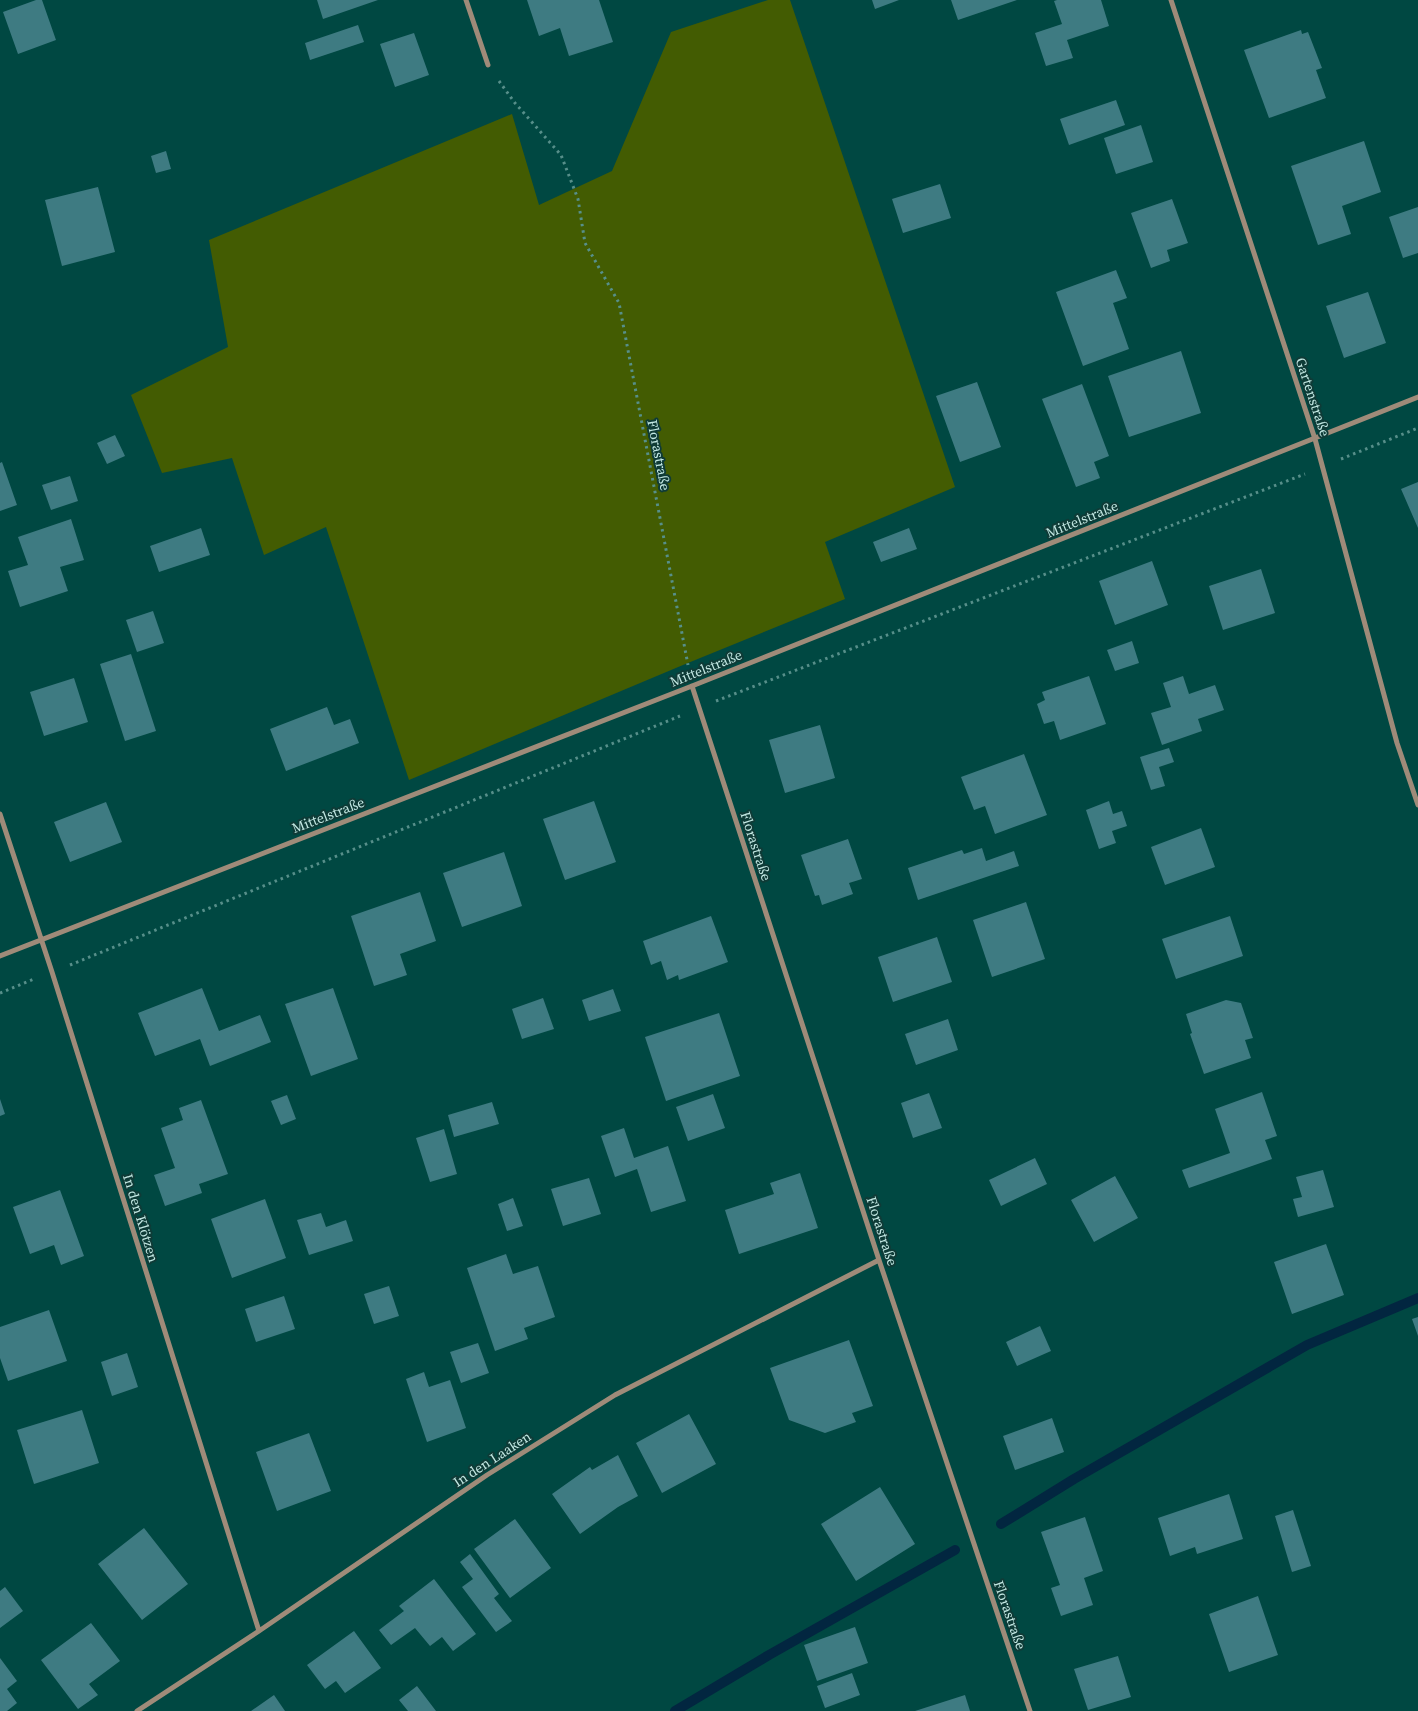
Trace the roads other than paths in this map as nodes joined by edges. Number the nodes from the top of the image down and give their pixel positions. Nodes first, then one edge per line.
1 (466, 0) edge
2 (1171, 0) edge
3 (488, 65) road end
4 (1418, 397) edge
5 (1315, 438) junction
6 (692, 686) junction
7 (1418, 806) edge
8 (0, 814) edge
9 (41, 939) junction
10 (0, 956) edge
11 (879, 1260) junction
12 (259, 1630) junction
13 (137, 1711) edge
14 (1030, 1711) edge

1 - 3 street
2 - 5 street, Gartenstraße
4 - 5 street, Mittelstraße
5 - 6 street, Mittelstraße
5 - 7 street, Gartenstraße
6 - 9 street, Mittelstraße
6 - 11 street, Florastraße
8 - 9 street, In den Klötzen
9 - 10 street, Mittelstraße
9 - 12 street, In den Klötzen
11 - 12 street, In den Laaken
11 - 14 street, Florastraße
12 - 13 street, In den Laaken

